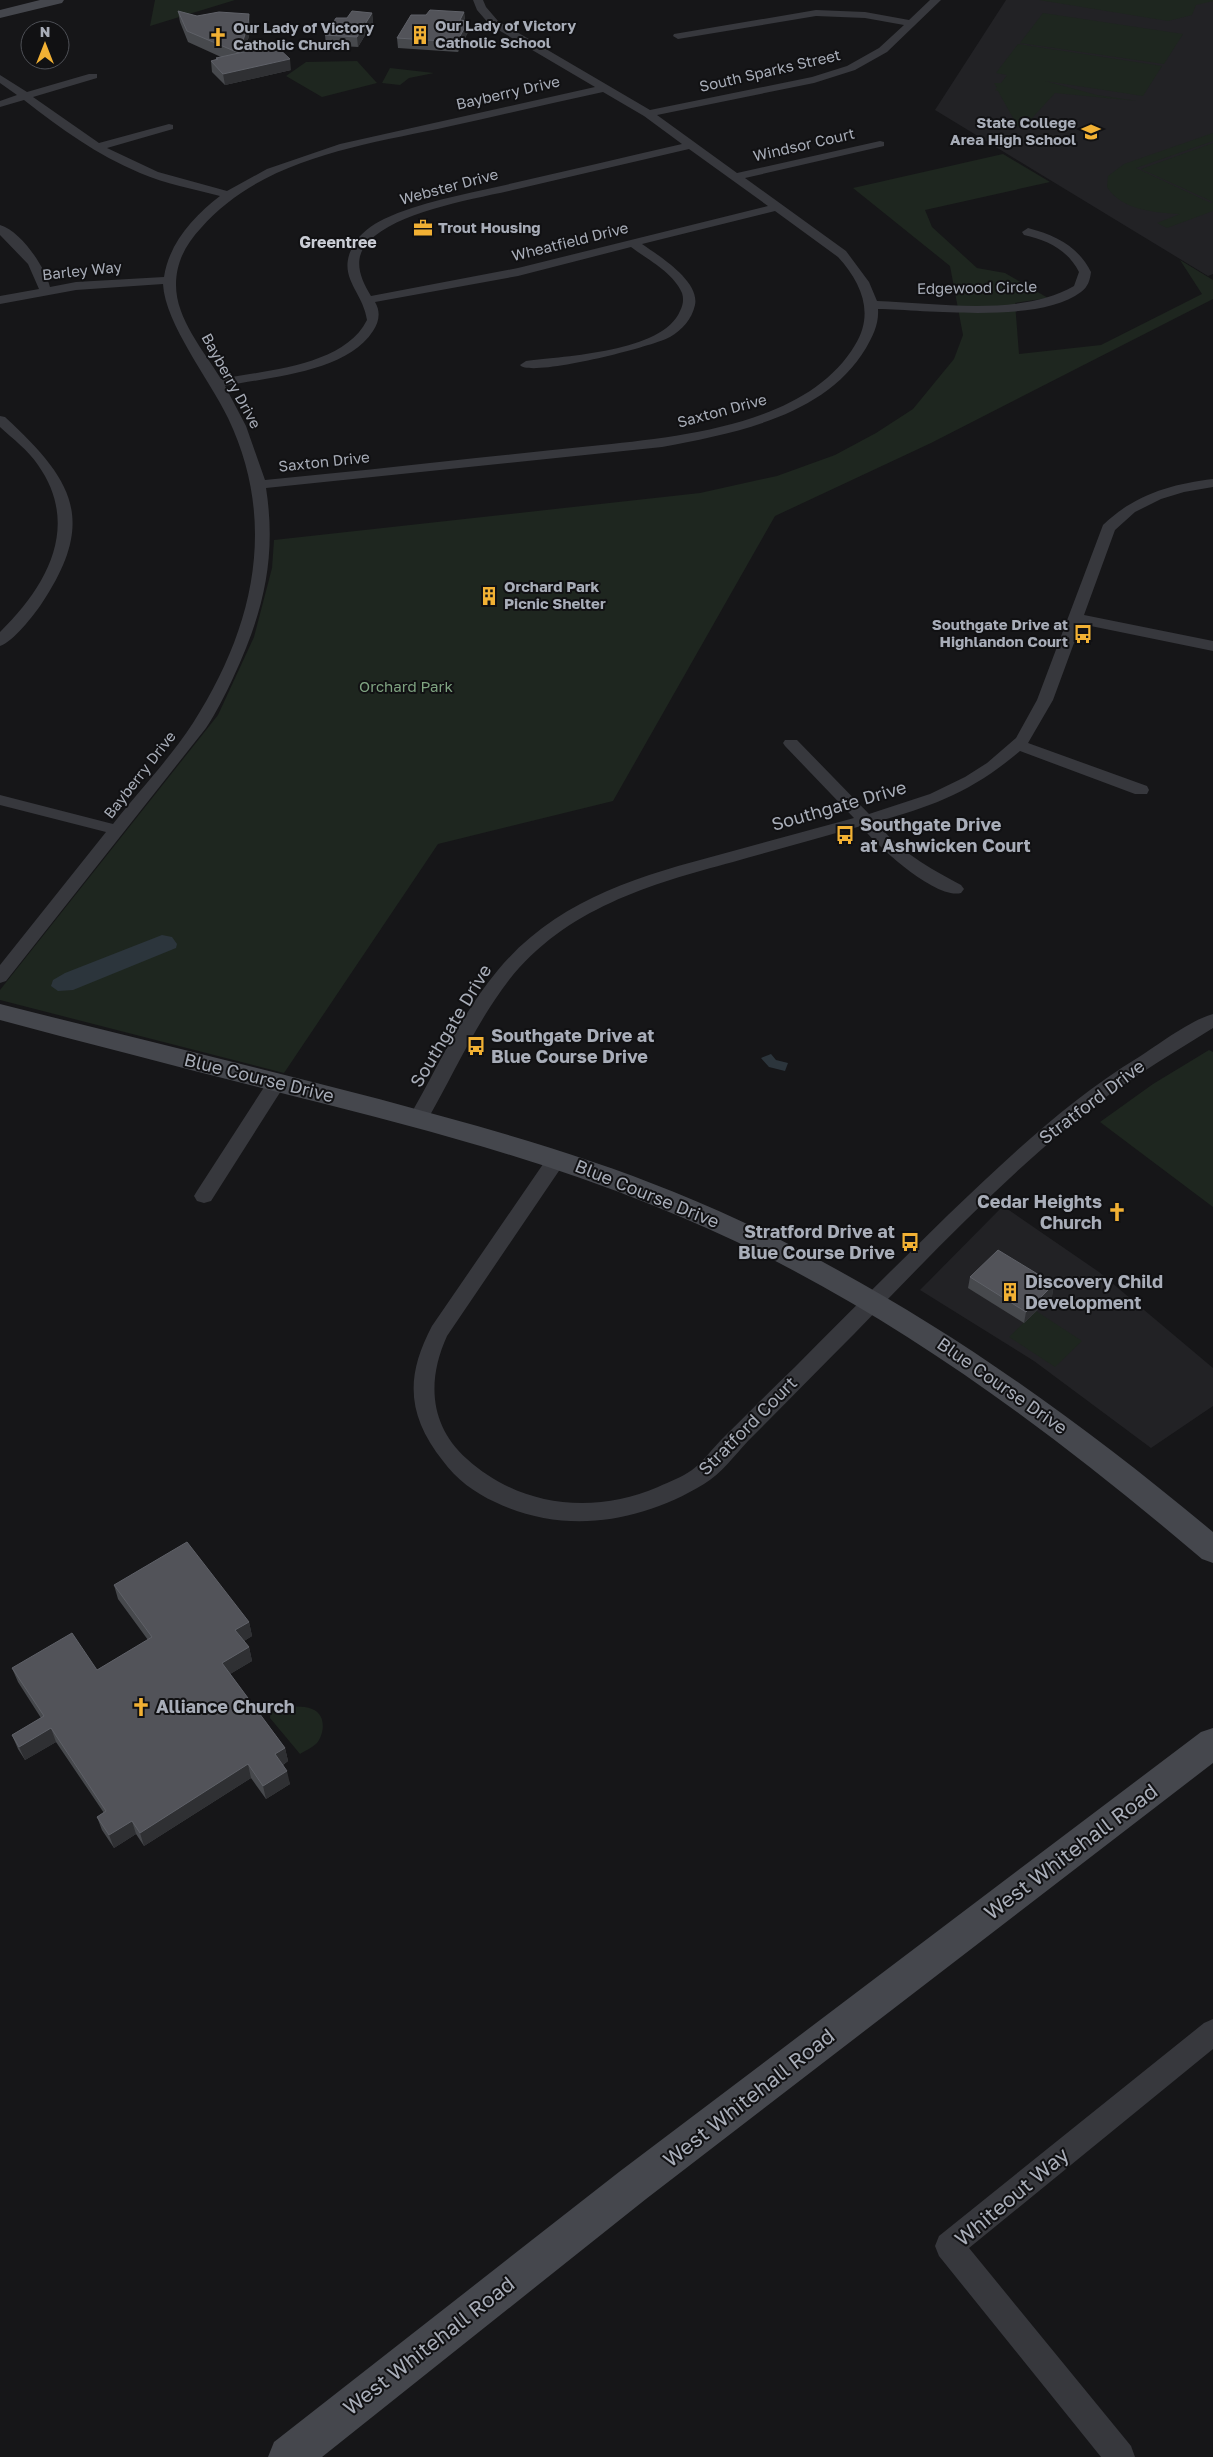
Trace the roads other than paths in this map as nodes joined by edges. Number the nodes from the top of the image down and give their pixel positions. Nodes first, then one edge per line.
1 (37, 0) edge
2 (57, 0) edge
3 (478, 0) edge
4 (936, 0) edge
5 (0, 12) edge
6 (912, 23) junction
7 (678, 36) dead end
8 (93, 76) dead end
9 (0, 78) edge
10 (605, 88) junction
11 (26, 96) junction
12 (0, 104) edge
13 (648, 114) junction
14 (169, 127) dead end
15 (880, 144) dead end
16 (690, 145) junction
17 (97, 147) junction
18 (736, 177) junction
19 (228, 195) junction
20 (778, 207) junction
21 (0, 229) edge
22 (1028, 232) dead end
23 (633, 243) junction
24 (168, 280) junction
25 (45, 290) junction
26 (0, 300) edge
27 (368, 300) junction
28 (872, 305) junction
29 (526, 365) dead end
30 (216, 384) junction
31 (0, 420) edge
32 (1213, 482) edge
33 (258, 485) junction
34 (1075, 618) junction
35 (0, 641) edge
36 (1213, 646) edge
37 (791, 742) dead end
38 (1020, 743) junction
39 (1141, 790) dead end
40 (0, 800) edge
41 (864, 821) junction
42 (118, 830) junction
43 (955, 889) dead end
44 (0, 977) edge
45 (0, 1012) edge
46 (1213, 1020) edge
47 (277, 1083) junction
48 (418, 1119) junction
49 (557, 1159) junction
50 (204, 1196) dead end
51 (873, 1301) junction
52 (1213, 1550) edge
53 (1213, 1743) edge
54 (1213, 2032) edge
55 (289, 2457) edge
56 (1120, 2457) edge

1 - 5 main road
2 - 5 main road
3 - 10 street, Saxton Drive
4 - 6 street, South Sparks Street
6 - 7 street
6 - 13 street, South Sparks Street
8 - 11 street
9 - 11 street
10 - 13 street, Saxton Drive
10 - 19 street, Bayberry Drive
11 - 12 street
11 - 17 street
13 - 16 street, Saxton Drive
14 - 17 street
15 - 18 street, Windsor Court
16 - 18 street, Saxton Drive
16 - 27 street, Webster Drive
17 - 19 street
18 - 20 street, Saxton Drive
19 - 24 street, Bayberry Drive
20 - 23 street, Wheatfield Drive
20 - 28 street, Saxton Drive
21 - 25 street
22 - 28 street, Edgewood Circle
23 - 27 street, Wheatfield Drive
23 - 29 street
24 - 25 street, Barley Way
24 - 30 street, Bayberry Drive
25 - 26 street, Barley Way
27 - 30 street, Webster Drive
28 - 33 street, Saxton Drive
30 - 33 street, Bayberry Drive
31 - 35 street
32 - 34 street, Southgate Drive
33 - 42 street, Bayberry Drive
34 - 36 street
34 - 38 street, Southgate Drive
37 - 41 street
38 - 39 street
38 - 41 street, Southgate Drive
40 - 42 street
41 - 43 street
41 - 48 street, Southgate Drive
42 - 44 street, Bayberry Drive
45 - 47 main road, Blue Course Drive
46 - 51 street, Stratford Drive
47 - 48 main road, Blue Course Drive
47 - 50 street
48 - 49 main road, Blue Course Drive
49 - 51 main road, Blue Course Drive
49 - 51 street, Stratford Court
51 - 52 main road, Blue Course Drive
53 - 55 main road, West Whitehall Road
54 - 56 street, Whiteout Way

